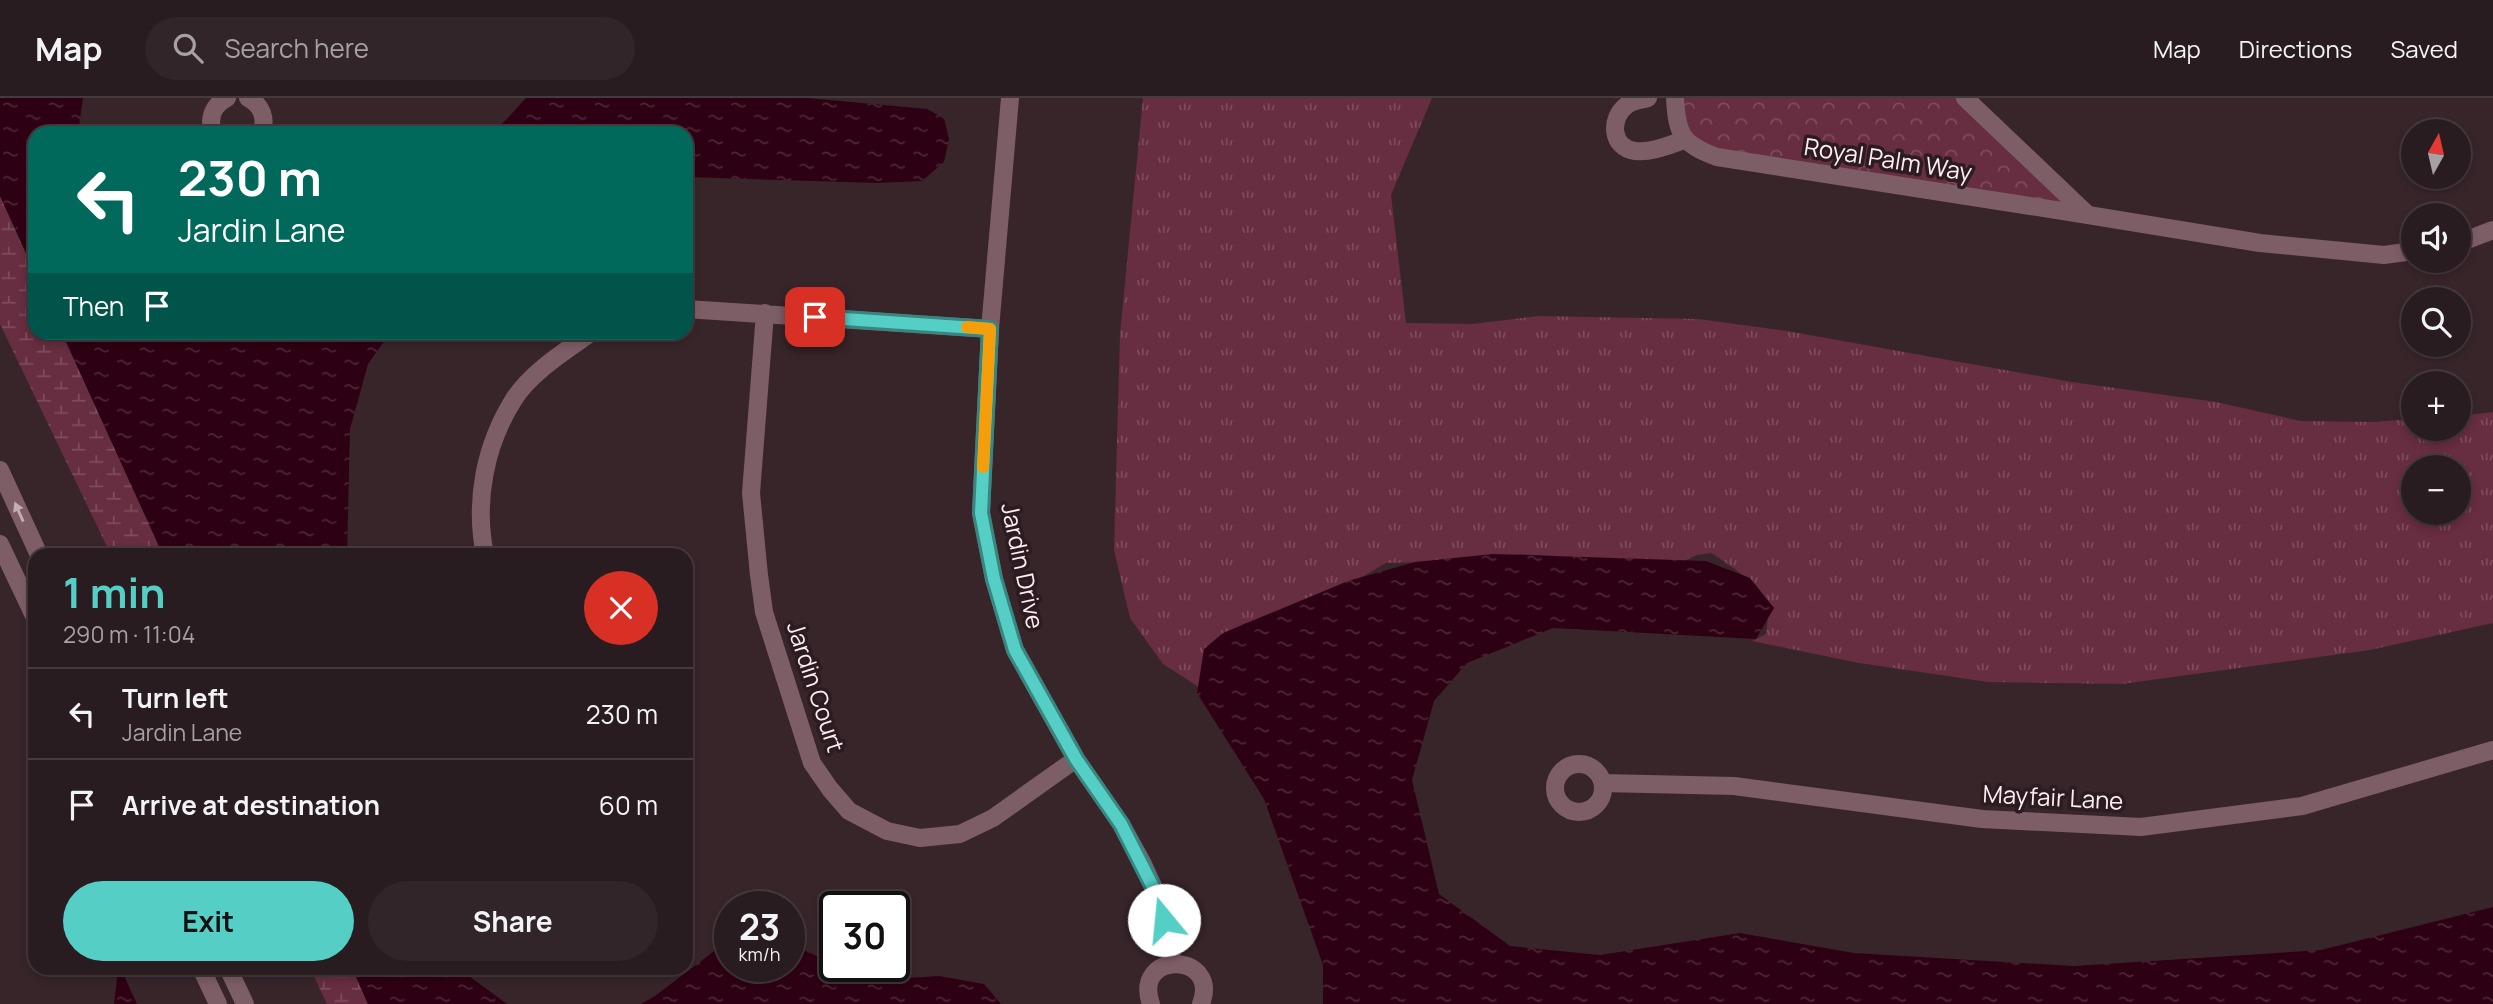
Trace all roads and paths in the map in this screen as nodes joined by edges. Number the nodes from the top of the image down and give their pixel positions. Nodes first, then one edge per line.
1 (227, 98) edge
2 (276, 98) edge
3 (1010, 98) edge
4 (1648, 98) edge
5 (1675, 98) edge
6 (1965, 98) edge
7 (254, 103) edge
8 (213, 126) edge
9 (262, 126) edge
10 (1684, 140) junction
11 (2088, 215) junction
12 (2493, 230) edge
13 (2471, 238) edge
14 (2401, 253) edge
15 (693, 309) edge
16 (765, 313) junction
17 (990, 329) junction
18 (580, 340) edge
19 (0, 470) edge
20 (0, 544) edge
21 (36, 548) edge
22 (484, 548) edge
23 (28, 597) edge
24 (2493, 750) edge
25 (1076, 759) junction
26 (1603, 783) dead end
27 (1173, 963) junction
28 (204, 975) edge
29 (231, 975) edge
30 (218, 1004) edge
31 (245, 1004) edge
32 (1151, 1004) edge
33 (1201, 1004) edge

1 - 8 street
2 - 7 street
3 - 17 street, Jardin Drive
4 - 10 street
5 - 10 street
6 - 11 street
7 - 9 street
10 - 11 street, Royal Palm Way
11 - 14 street, Royal Palm Way
12 - 13 street
15 - 16 street
16 - 17 street
16 - 25 street, Jardin Court
17 - 25 street, Jardin Drive
18 - 22 street
21 -> 19 street
20 - 23 street
24 - 26 street, Mayfair Lane
25 - 27 street, Jardin Drive
27 - 32 street
27 - 33 street
28 - 30 street
29 - 31 street

